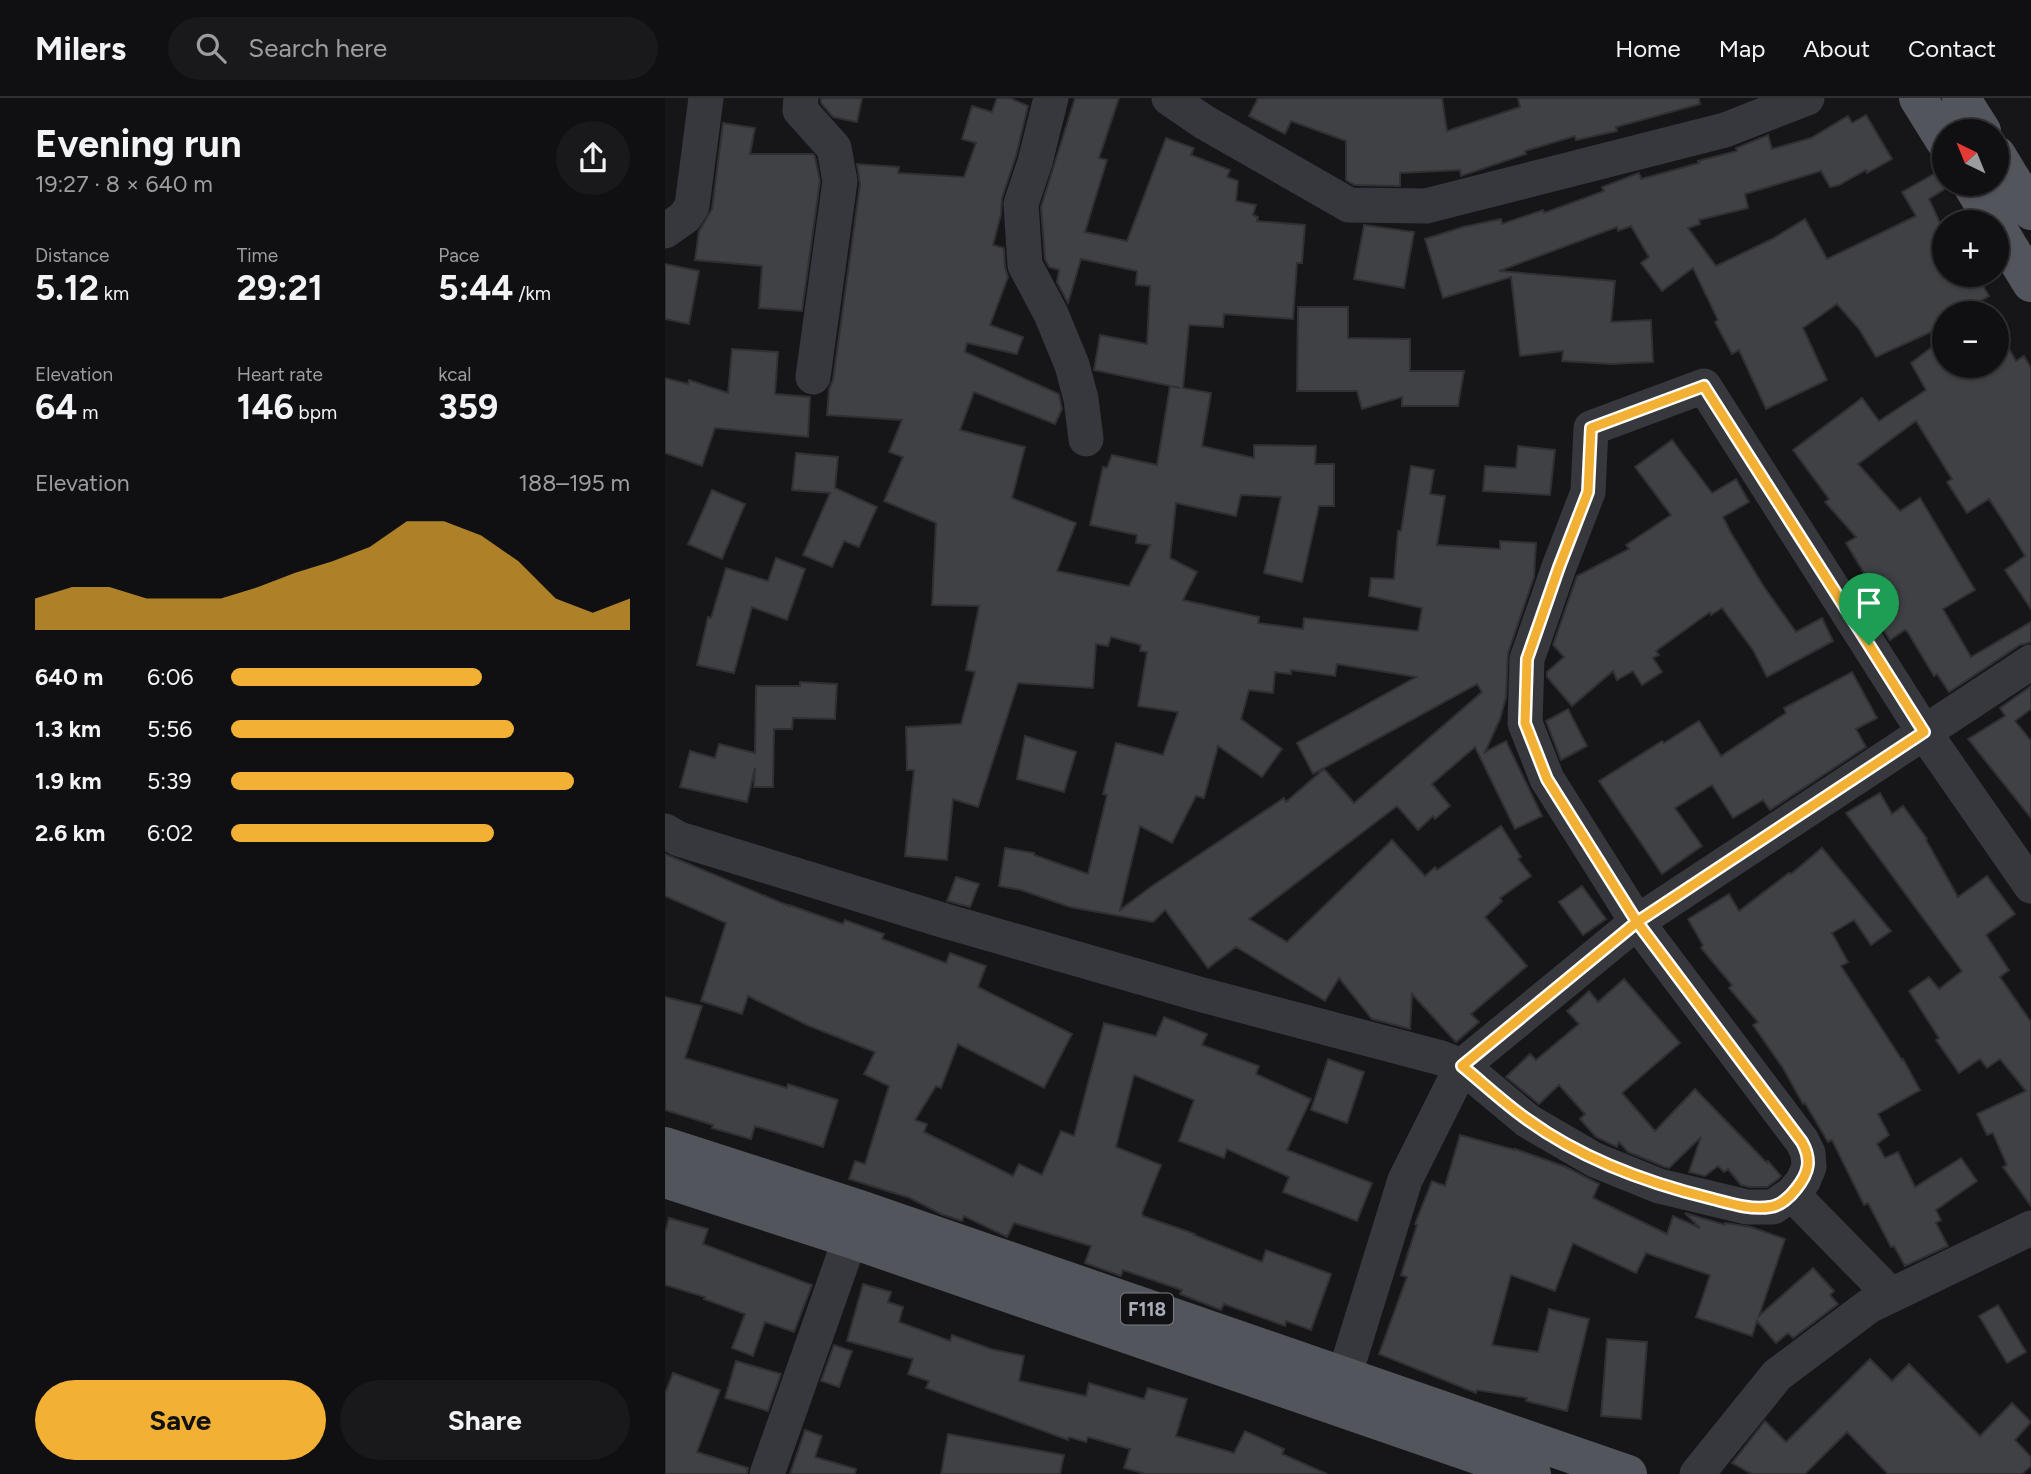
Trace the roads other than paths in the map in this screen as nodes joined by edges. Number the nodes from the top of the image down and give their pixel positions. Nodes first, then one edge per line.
1 (706, 98) edge
2 (801, 98) edge
3 (1051, 98) edge
4 (1168, 98) edge
5 (1807, 98) edge
6 (1918, 98) edge
7 (1961, 98) edge
8 (1974, 119) edge
9 (1932, 121) edge
10 (2009, 175) edge
11 (2031, 211) edge
12 (665, 231) edge
13 (2009, 242) edge
14 (2026, 264) edge
15 (814, 377) dead end
16 (1086, 439) dead end
17 (2031, 662) edge
18 (1924, 732) junction
19 (665, 831) edge
20 (2031, 886) edge
21 (1637, 922) junction
22 (1462, 1066) junction
23 (665, 1146) edge
24 (665, 1179) edge
25 (1792, 1194) junction
26 (2031, 1228) edge
27 (850, 1239) junction
28 (1891, 1295) junction
29 (1344, 1377) junction
30 (767, 1474) edge
31 (1532, 1474) edge
32 (1628, 1474) edge
33 (1697, 1474) edge

1 - 12 street
2 - 15 street
3 - 16 street
4 - 5 street
6 - 9 main road
7 - 8 main road
10 - 11 main road
13 - 14 main road
17 - 18 street
18 - 20 street
18 - 21 street
18 - 21 street
19 - 22 street
21 - 22 street
21 - 25 street
22 - 25 street
22 - 29 street
23 - 29 main road, F118
24 - 27 main road, F118
25 - 28 street
26 - 28 street
27 - 30 street
27 - 31 main road, F118
28 - 33 street
29 - 32 main road, F118

